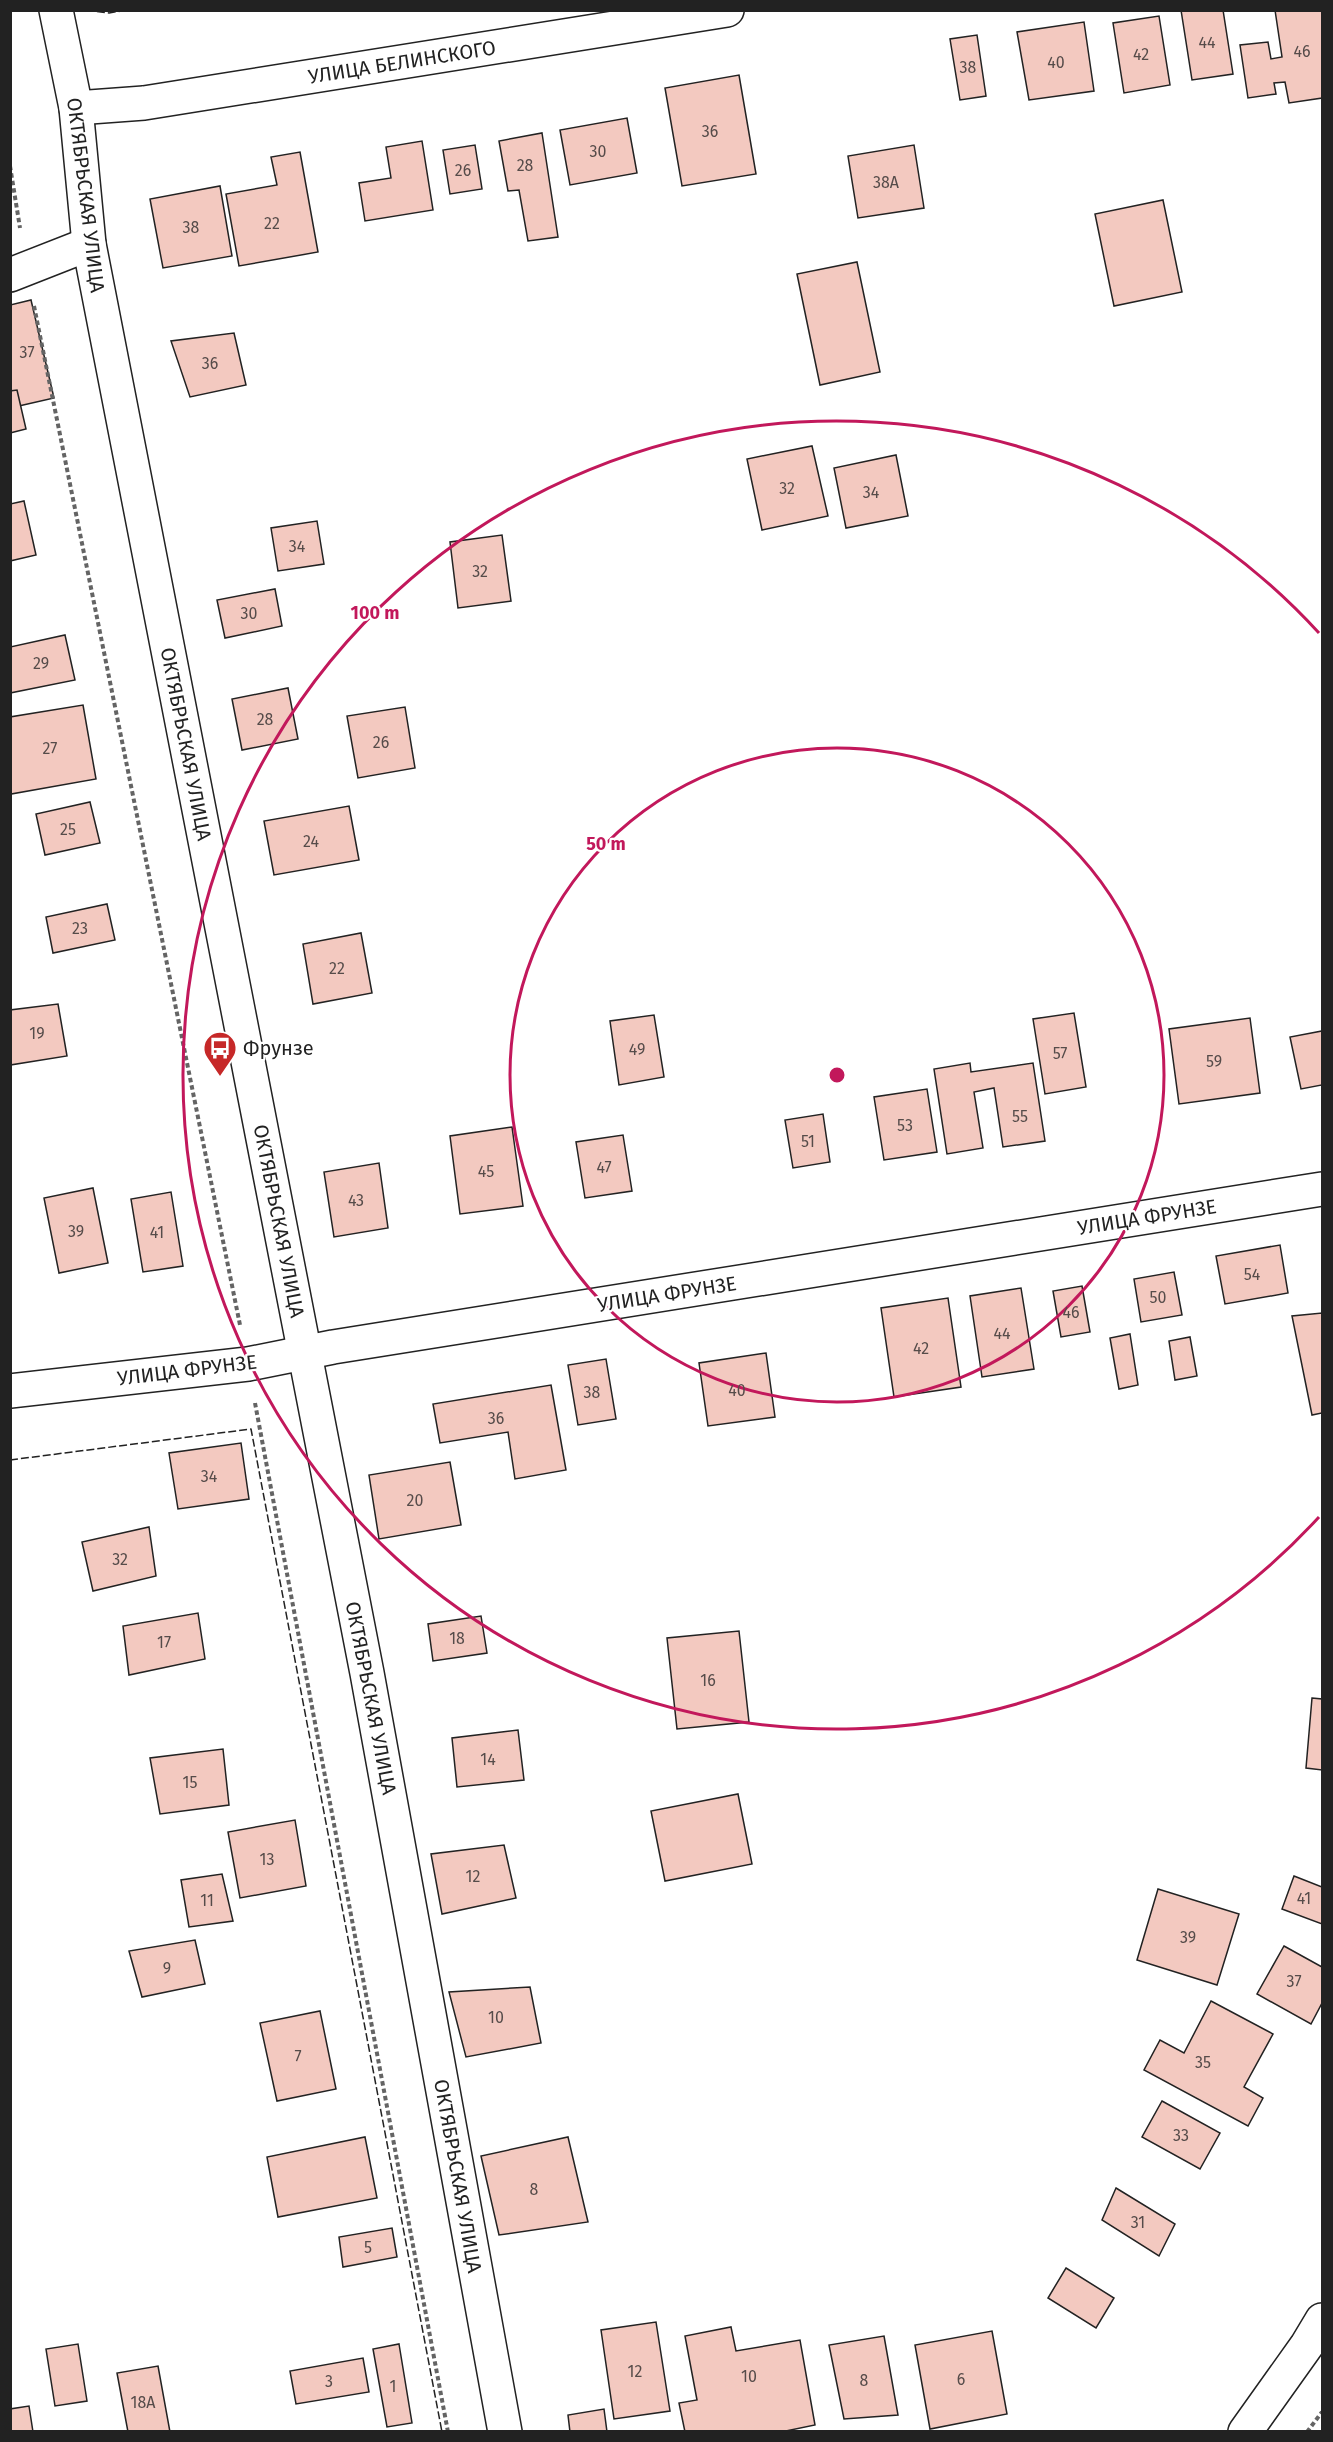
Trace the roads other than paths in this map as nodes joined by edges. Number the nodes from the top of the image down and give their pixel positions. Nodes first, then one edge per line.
1 (56, 10) edge
2 (727, 10) edge
3 (76, 108) junction
4 (89, 244) junction
5 (18, 272) edge
6 (1323, 1189) edge
7 (304, 1353) junction
8 (10, 1391) edge
9 (1323, 2320) edge
10 (505, 2432) edge
11 (1245, 2432) edge

1 - 3 street, ОКТЯБРЬСКАЯ УЛИЦА
2 - 3 street, УЛИЦА БЕЛИНСКОГО
3 - 4 street, ОКТЯБРЬСКАЯ УЛИЦА
4 - 5 street
4 - 7 street, ОКТЯБРЬСКАЯ УЛИЦА
6 - 7 street, УЛИЦА ФРУНЗЕ
7 - 8 street, УЛИЦА ФРУНЗЕ
7 - 10 street, ОКТЯБРЬСКАЯ УЛИЦА
9 - 11 street

